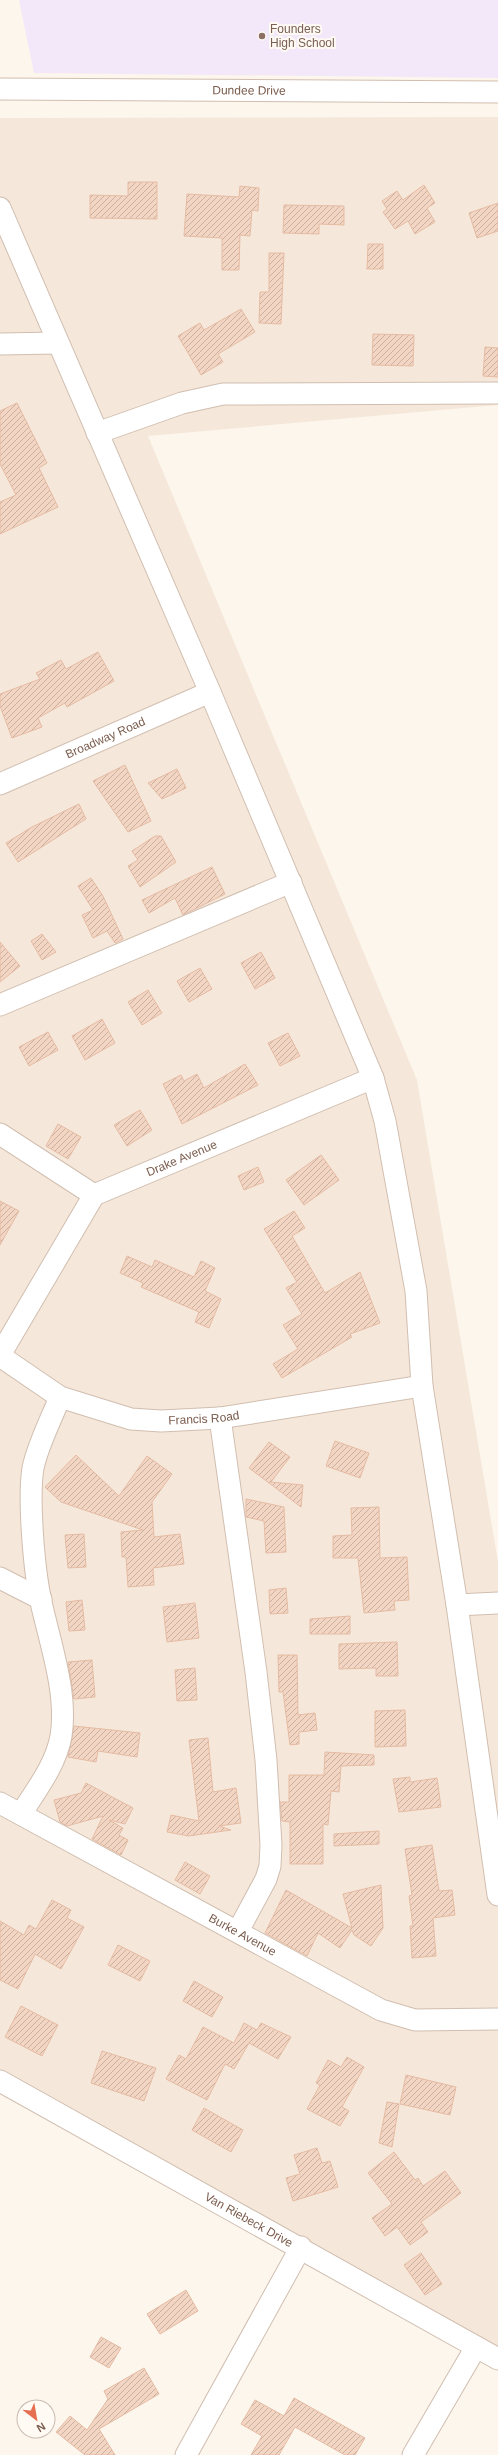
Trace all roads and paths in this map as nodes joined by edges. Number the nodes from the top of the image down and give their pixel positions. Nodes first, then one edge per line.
1 (0, 89) edge
2 (498, 92) edge
3 (0, 208) edge
4 (57, 343) junction
5 (0, 344) edge
6 (498, 393) edge
7 (97, 433) junction
8 (210, 692) junction
9 (0, 784) edge
10 (291, 882) junction
11 (0, 1005) edge
12 (372, 1078) junction
13 (0, 1134) edge
14 (94, 1195) junction
15 (0, 1356) edge
16 (422, 1386) junction
17 (60, 1397) junction
18 (220, 1418) junction
19 (0, 1578) edge
20 (41, 1599) junction
21 (498, 1603) edge
22 (456, 1605) junction
23 (0, 1802) edge
24 (21, 1814) junction
25 (498, 1895) edge
26 (238, 1932) junction
27 (498, 2019) edge
28 (0, 2081) edge
29 (301, 2247) junction
30 (476, 2347) junction
31 (498, 2359) edge
32 (186, 2455) edge
33 (413, 2455) edge

1 - 2 street, Dundee Drive
3 - 4 street
4 - 5 street
4 - 7 street
6 - 7 street
7 - 8 street
8 - 9 street, Broadway Road
8 - 10 street
10 - 11 street
10 - 12 street
12 - 14 street, Drake Avenue
12 - 16 street
13 - 14 street
14 - 15 street
15 - 17 street, Francis Road
16 - 18 street, Francis Road
16 - 22 street
17 - 18 street, Francis Road
17 - 20 street
18 - 26 street
19 - 20 street
20 - 24 street
21 - 22 street
22 - 25 street
23 - 24 street, Burke Avenue
24 - 26 street, Burke Avenue
26 - 27 street, Burke Avenue
28 - 29 street, Van Riebeck Drive
29 - 30 street, Van Riebeck Drive
29 - 32 street
30 - 31 street, Van Riebeck Drive
30 - 33 street

